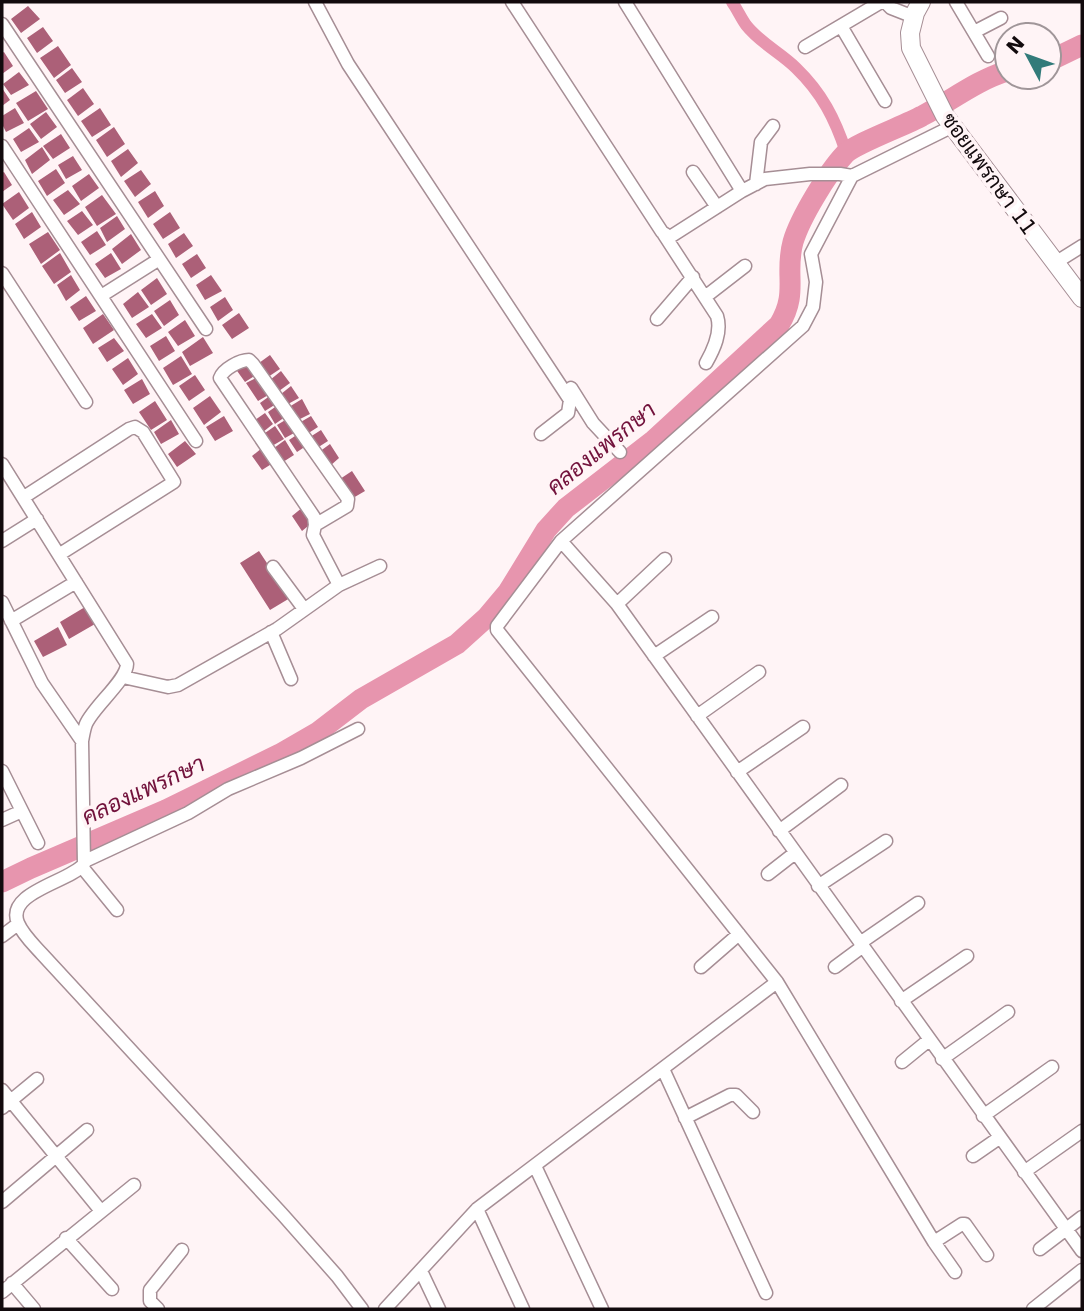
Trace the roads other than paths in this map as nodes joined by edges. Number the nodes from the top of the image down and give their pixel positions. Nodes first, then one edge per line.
1 (315, 2) edge
2 (512, 2) edge
3 (625, 2) edge
4 (883, 2) edge
5 (956, 2) edge
6 (918, 9) edge
7 (1001, 18) dead end
8 (2, 24) edge
9 (841, 26) junction
10 (974, 32) junction
11 (805, 47) dead end
12 (988, 56) dead end
13 (885, 101) dead end
14 (948, 122) junction
15 (773, 126) dead end
16 (2, 146) edge
17 (693, 172) dead end
18 (846, 175) junction
19 (756, 184) junction
20 (742, 191) junction
21 (717, 207) junction
22 (662, 232) junction
23 (1082, 246) edge
24 (158, 260) junction
25 (1055, 263) junction
26 (745, 266) dead end
27 (2, 273) edge
28 (693, 277) junction
29 (1076, 278) edge
30 (101, 296) junction
31 (705, 297) junction
32 (1082, 299) edge
33 (657, 320) dead end
34 (206, 329) dead end
35 (706, 363) dead end
36 (551, 370) junction
37 (86, 402) dead end
38 (541, 434) dead end
39 (196, 441) dead end
40 (620, 452) dead end
41 (2, 464) edge
42 (24, 498) junction
43 (37, 519) junction
44 (315, 525) junction
45 (2, 541) edge
46 (561, 541) junction
47 (60, 554) junction
48 (666, 559) dead end
49 (380, 566) dead end
50 (273, 568) dead end
51 (75, 582) junction
52 (339, 585) junction
53 (2, 602) edge
54 (617, 604) junction
55 (304, 609) junction
56 (712, 617) dead end
57 (11, 621) junction
58 (271, 632) junction
59 (654, 656) junction
60 (759, 672) dead end
61 (123, 677) junction
62 (291, 679) dead end
63 (697, 716) junction
64 (803, 727) dead end
65 (358, 729) dead end
66 (82, 741) junction
67 (2, 771) edge
68 (737, 772) junction
69 (841, 785) dead end
70 (22, 811) junction
71 (2, 820) edge
72 (779, 831) junction
73 (886, 841) dead end
74 (38, 843) dead end
75 (795, 853) junction
76 (84, 861) junction
77 (768, 874) dead end
78 (818, 886) junction
79 (918, 903) dead end
80 (117, 910) dead end
81 (18, 924) junction
82 (738, 934) junction
83 (2, 936) edge
84 (861, 945) junction
85 (967, 956) dead end
86 (701, 967) dead end
87 (835, 967) dead end
88 (777, 982) junction
89 (901, 1001) junction
90 (1008, 1012) dead end
91 (929, 1040) junction
92 (942, 1059) junction
93 (902, 1062) dead end
94 (1052, 1067) dead end
95 (663, 1069) junction
96 (37, 1079) dead end
97 (2, 1090) edge
98 (6, 1105) edge
99 (752, 1112) dead end
100 (983, 1116) junction
101 (685, 1118) junction
102 (87, 1130) dead end
103 (1082, 1131) edge
104 (999, 1138) junction
105 (973, 1156) dead end
106 (57, 1157) junction
107 (535, 1166) junction
108 (1024, 1172) junction
109 (134, 1185) dead end
110 (2, 1202) edge
111 (477, 1209) junction
112 (101, 1211) junction
113 (1082, 1217) edge
114 (1066, 1230) junction
115 (66, 1238) junction
116 (934, 1242) junction
117 (1040, 1249) dead end
118 (182, 1250) dead end
119 (1082, 1251) edge
120 (987, 1255) dead end
121 (1082, 1270) edge
122 (421, 1271) junction
123 (955, 1272) dead end
124 (12, 1283) junction
125 (112, 1289) dead end
126 (2, 1292) edge
127 (766, 1293) dead end
128 (34, 1309) edge
129 (158, 1309) edge
130 (362, 1309) edge
131 (384, 1309) edge
132 (439, 1309) edge
133 (523, 1309) edge
134 (603, 1309) edge
135 (1033, 1309) edge

1 - 36 street
2 - 22 street
3 - 20 street
4 - 6 street
4 - 9 street
5 - 10 street
6 - 14 street, ซอยแพรกษา 11
7 - 10 street
8 - 24 street
9 - 11 street
9 - 13 street
10 - 12 street
14 - 18 street
14 - 25 street, ซอยแพรกษา 11
15 - 19 street
16 - 30 street
17 - 21 street
18 - 19 street
18 - 46 street
19 - 20 street
20 - 21 street
21 - 22 street
22 - 28 street
23 - 25 street
24 - 30 street
24 - 34 street
25 - 29 street, ซอยแพรกษา 11
26 - 31 street
27 - 37 street
28 - 31 street
28 - 33 street
29 - 32 street, ซอยแพรกษา 11
30 - 39 street
31 - 35 street
36 - 38 street
36 - 40 street
41 - 42 street
42 - 43 street
42 - 47 street
43 - 45 street
43 - 47 street
44 - 44 street
44 - 52 street
46 - 54 street
46 - 82 street
47 - 51 street
48 - 54 street
49 - 52 street
50 - 55 street
51 - 57 street
51 - 61 street
52 - 55 street
53 - 57 street
54 - 59 street
55 - 58 street
56 - 59 street
57 - 66 street
58 - 61 street
58 - 62 street
59 - 63 street
60 - 63 street
61 - 66 street
63 - 68 street
64 - 68 street
65 - 76 street
66 - 76 street
67 - 70 street
68 - 72 street
69 - 72 street
70 - 71 street
70 - 74 street
72 - 75 street
73 - 78 street
75 - 77 street
75 - 78 street
76 - 80 street
76 - 81 street
78 - 84 street
79 - 84 street
81 - 83 street
81 - 130 street
82 - 86 street
82 - 88 street
84 - 87 street
84 - 89 street
85 - 89 street
88 - 95 street
88 - 116 street
89 - 91 street
90 - 92 street
91 - 92 street
91 - 93 street
92 - 100 street
94 - 100 street
95 - 101 street
95 - 107 street
96 - 98 street
97 - 98 street
98 - 106 street
99 - 101 street
100 - 104 street
101 - 127 street
102 - 106 street
103 - 108 street
104 - 105 street
104 - 108 street
106 - 110 street
106 - 112 street
107 - 111 street
107 - 134 street
108 - 114 street
109 - 112 street
111 - 122 street
111 - 133 street
112 - 115 street
113 - 114 street
114 - 117 street
114 - 119 street
115 - 124 street
115 - 125 street
116 - 120 street
116 - 123 street
118 - 129 street
121 - 135 street
122 - 131 street
122 - 132 street
124 - 126 street
124 - 128 street

